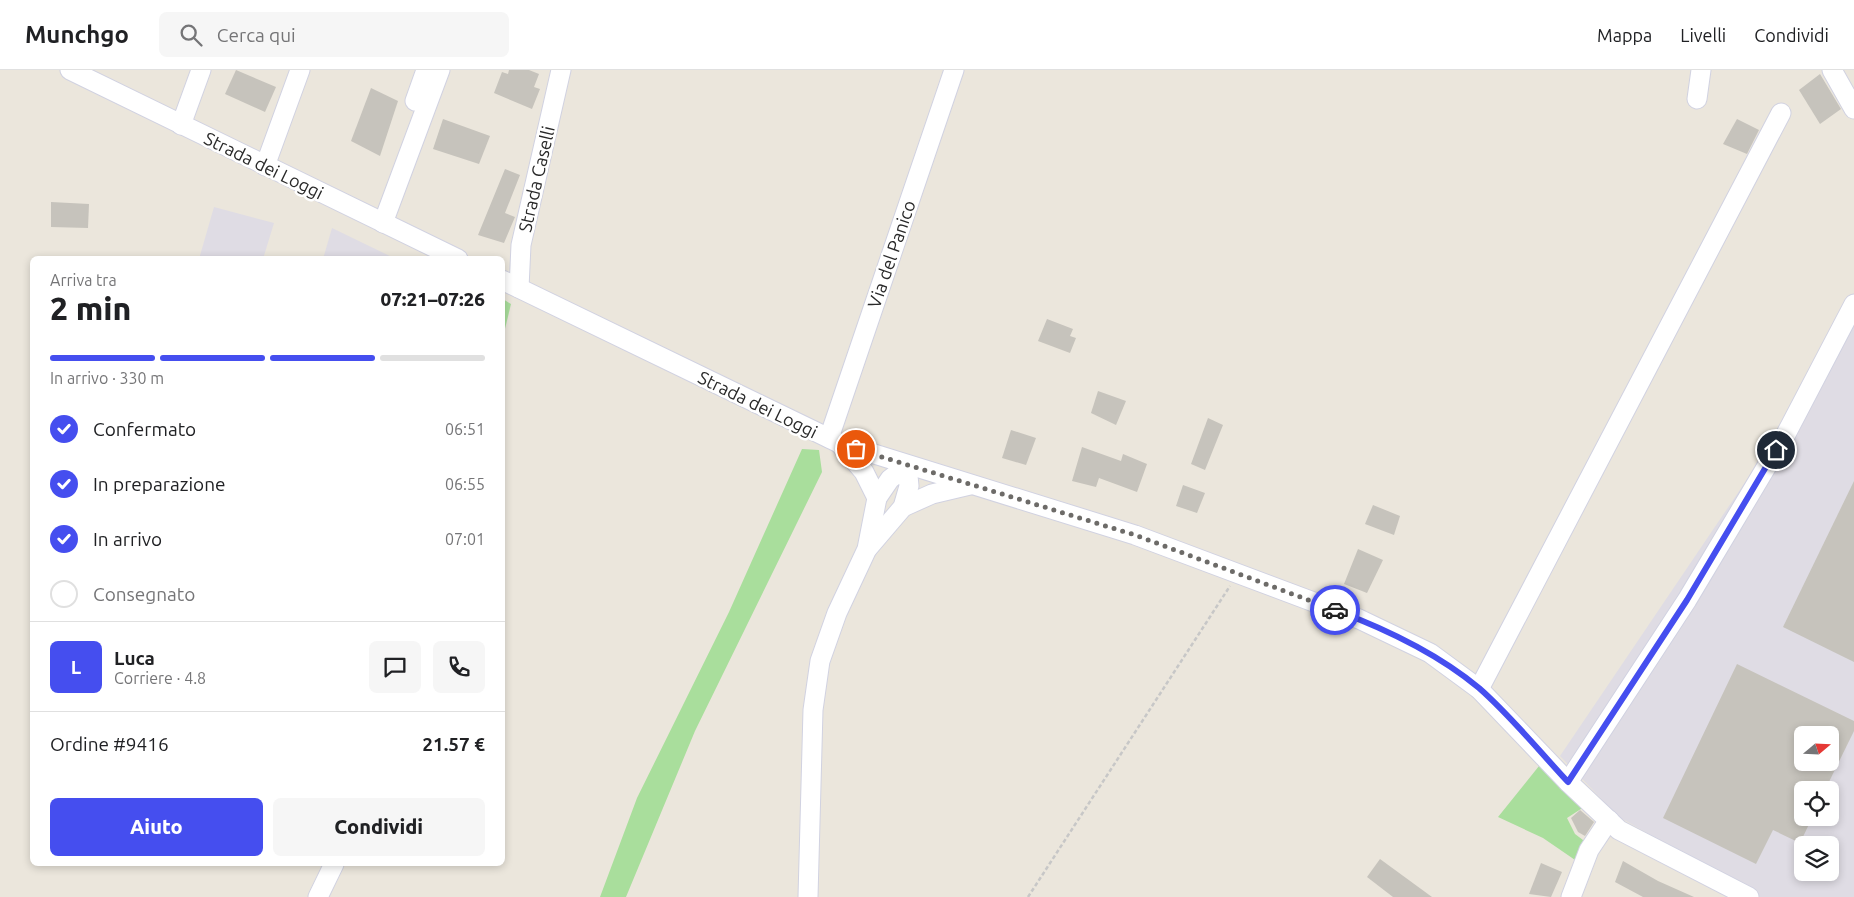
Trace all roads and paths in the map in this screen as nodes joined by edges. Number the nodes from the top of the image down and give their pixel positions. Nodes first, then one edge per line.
1 (70, 70) edge
2 (201, 70) edge
3 (300, 70) edge
4 (426, 70) edge
5 (440, 70) edge
6 (561, 70) edge
7 (954, 70) edge
8 (1702, 70) edge
9 (1832, 70) edge
10 (1696, 99) dead end
11 (1854, 109) edge
12 (1781, 113) dead end
13 (181, 125) junction
14 (265, 166) junction
15 (377, 220) junction
16 (452, 256) edge
17 (511, 284) edge
18 (1852, 313) edge
19 (834, 441) junction
20 (907, 466) junction
21 (970, 485) junction
22 (877, 498) junction
23 (902, 507) junction
24 (867, 549) junction
25 (1234, 572) junction
26 (1479, 688) junction
27 (1568, 782) junction
28 (1609, 820) junction
29 (333, 866) edge
30 (318, 897) edge
31 (808, 897) edge
32 (1028, 897) edge
33 (1571, 897) edge
34 (1749, 897) edge

1 - 13 street, Strada dei Loggi
2 - 13 street
3 - 14 street
4 - 15 street
5 - 15 street
6 - 17 street, Strada Caselli
7 - 19 street, Via del Panico
8 - 10 street
9 - 11 street
12 - 26 street
13 - 14 street, Strada dei Loggi
14 - 15 street, Strada dei Loggi
15 - 16 street, Strada dei Loggi
17 - 19 street, Strada dei Loggi
18 - 27 street
19 - 20 street, Strada dei Loggi
19 - 22 street
20 - 21 street, Strada dei Loggi
20 - 22 street
20 - 23 street
21 - 23 street
21 - 25 street, Strada dei Loggi
22 - 24 street
23 - 24 street
24 - 31 street
25 - 26 street, Strada dei Loggi
25 - 32 path
26 - 27 street, Strada dei Loggi
27 - 28 street, Strada dei Loggi
28 - 33 street
28 - 34 street, Strada dei Loggi
29 - 30 street

